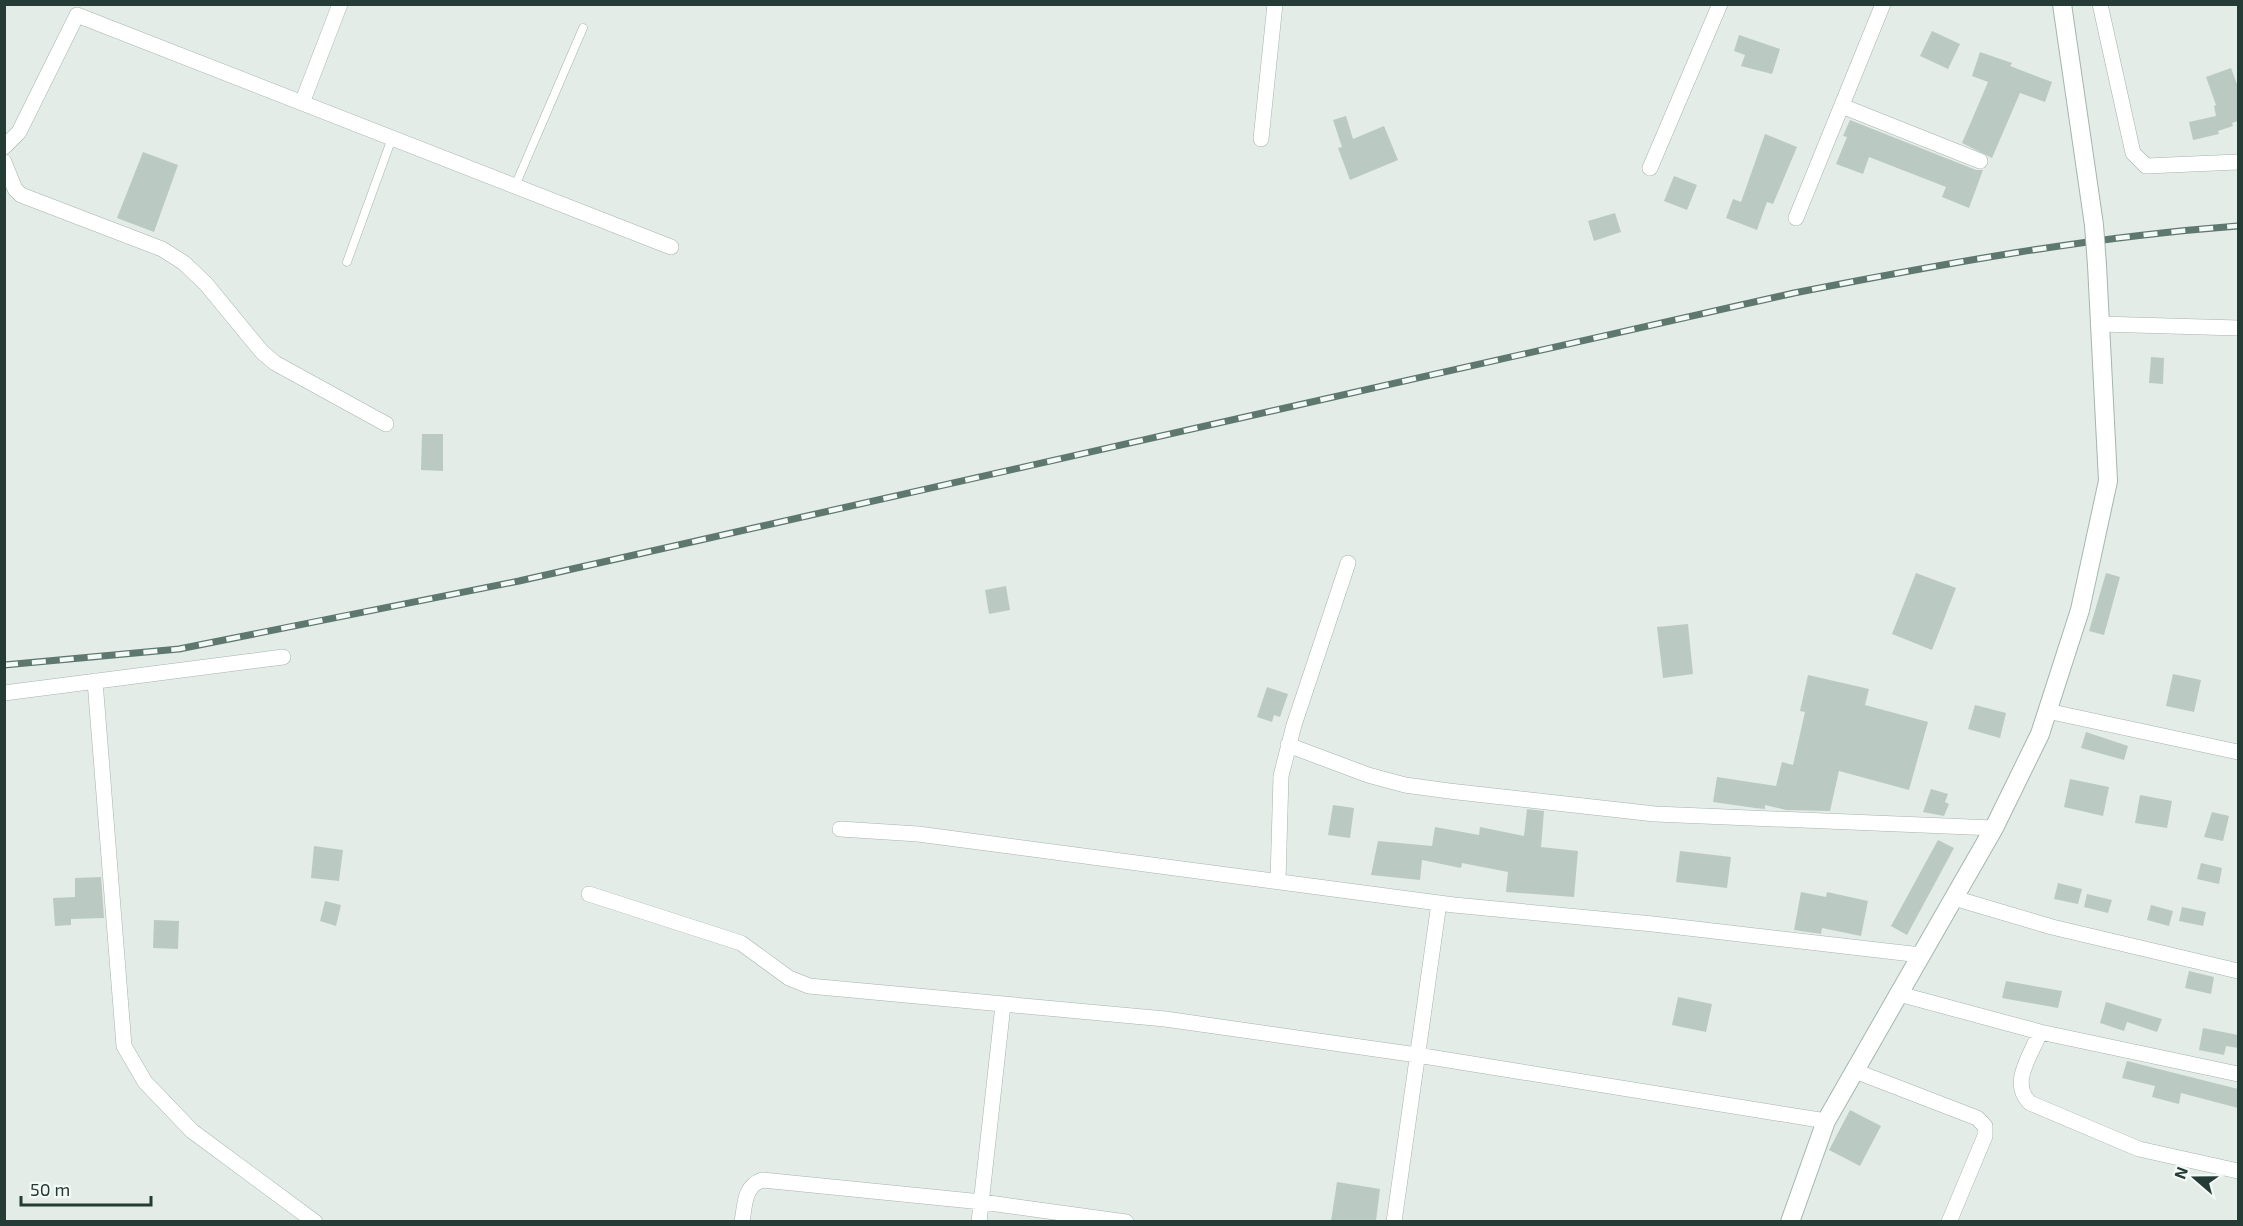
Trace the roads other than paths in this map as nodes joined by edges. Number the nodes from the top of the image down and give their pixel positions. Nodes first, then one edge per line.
1 (340, 4) edge
2 (1275, 4) edge
3 (1720, 4) edge
4 (1883, 4) edge
5 (2062, 4) edge
6 (2100, 4) edge
7 (79, 10) edge
8 (583, 28) dead end
9 (302, 103) junction
10 (1842, 106) junction
11 (392, 138) junction
12 (1261, 139) dead end
13 (4, 147) edge
14 (1980, 160) dead end
15 (4, 162) edge
16 (2238, 162) edge
17 (1650, 168) dead end
18 (515, 186) junction
19 (1796, 218) dead end
20 (671, 247) dead end
21 (347, 262) dead end
22 (2100, 324) junction
23 (2238, 328) edge
24 (386, 423) dead end
25 (1348, 563) dead end
26 (283, 657) dead end
27 (95, 681) junction
28 (4, 693) edge
29 (2047, 711) junction
30 (1288, 746) junction
31 (2238, 753) edge
32 (1994, 828) junction
33 (840, 829) dead end
34 (1278, 880) junction
35 (589, 894) dead end
36 (1954, 897) junction
37 (1439, 903) junction
38 (1921, 955) junction
39 (2238, 971) edge
40 (1899, 994) junction
41 (1003, 1005) junction
42 (2040, 1032) junction
43 (1417, 1055) junction
44 (1855, 1071) junction
45 (2238, 1074) edge
46 (1826, 1121) junction
47 (2238, 1171) edge
48 (982, 1202) junction
49 (315, 1221) edge
50 (742, 1221) edge
51 (979, 1221) edge
52 (1126, 1221) edge
53 (1394, 1221) edge
54 (1790, 1221) edge
55 (1949, 1221) edge

1 - 9 street
2 - 12 street
3 - 17 street
4 - 10 street
5 - 22 street, bridge
6 - 16 street
7 - 9 street
7 - 13 street
8 - 18 lane
9 - 11 street
10 - 14 street
10 - 19 street
11 - 18 street
11 - 21 lane
15 - 24 street
18 - 20 street
22 - 23 street
22 - 29 street
25 - 30 street
26 - 27 street
27 - 28 street
27 - 49 street
29 - 31 street
29 - 32 street
30 - 32 street
30 - 34 street
32 - 36 street
33 - 34 street
34 - 37 street
35 - 41 street
36 - 38 street
36 - 39 street
37 - 38 street
37 - 43 street
38 - 40 street
40 - 42 street
40 - 44 street
41 - 43 street
41 - 48 street
42 - 45 street
42 - 47 street
43 - 46 street
43 - 53 street
44 - 46 street
44 - 55 street
46 - 54 street
48 - 50 street
48 - 51 street
48 - 52 street

